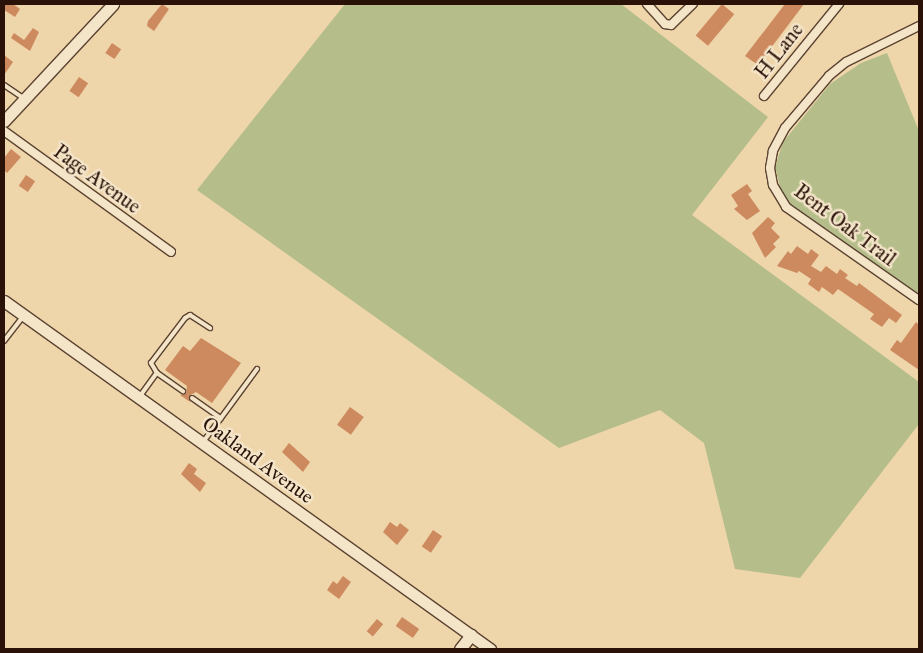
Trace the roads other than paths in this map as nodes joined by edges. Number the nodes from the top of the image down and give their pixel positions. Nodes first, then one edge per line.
1 (113, 4) edge
2 (647, 4) edge
3 (694, 4) edge
4 (839, 4) edge
5 (919, 26) edge
6 (4, 85) edge
7 (764, 96) dead end
8 (24, 99) junction
9 (4, 121) edge
10 (4, 131) edge
11 (171, 252) dead end
12 (919, 300) edge
13 (4, 301) edge
14 (24, 316) junction
15 (210, 328) dead end
16 (4, 341) edge
17 (257, 368) dead end
18 (157, 373) junction
19 (183, 391) dead end
20 (138, 398) junction
21 (192, 398) dead end
22 (221, 418) junction
23 (202, 443) junction
24 (471, 635) junction
25 (460, 649) edge
26 (490, 649) edge

1 - 8 street
2 - 3 street
4 - 7 street, H Lane
5 - 12 street, Bent Oak Trail
6 - 8 lane
8 - 9 street
10 - 11 street, Page Avenue
13 - 14 street, Oakland Avenue
14 - 16 lane
14 - 20 street, Oakland Avenue
15 - 18 lane
17 - 22 lane
18 - 19 lane
18 - 20 lane
20 - 23 street, Oakland Avenue
21 - 22 lane
22 - 23 lane
23 - 24 street, Oakland Avenue
24 - 25 street
24 - 26 street, Oakland Avenue

